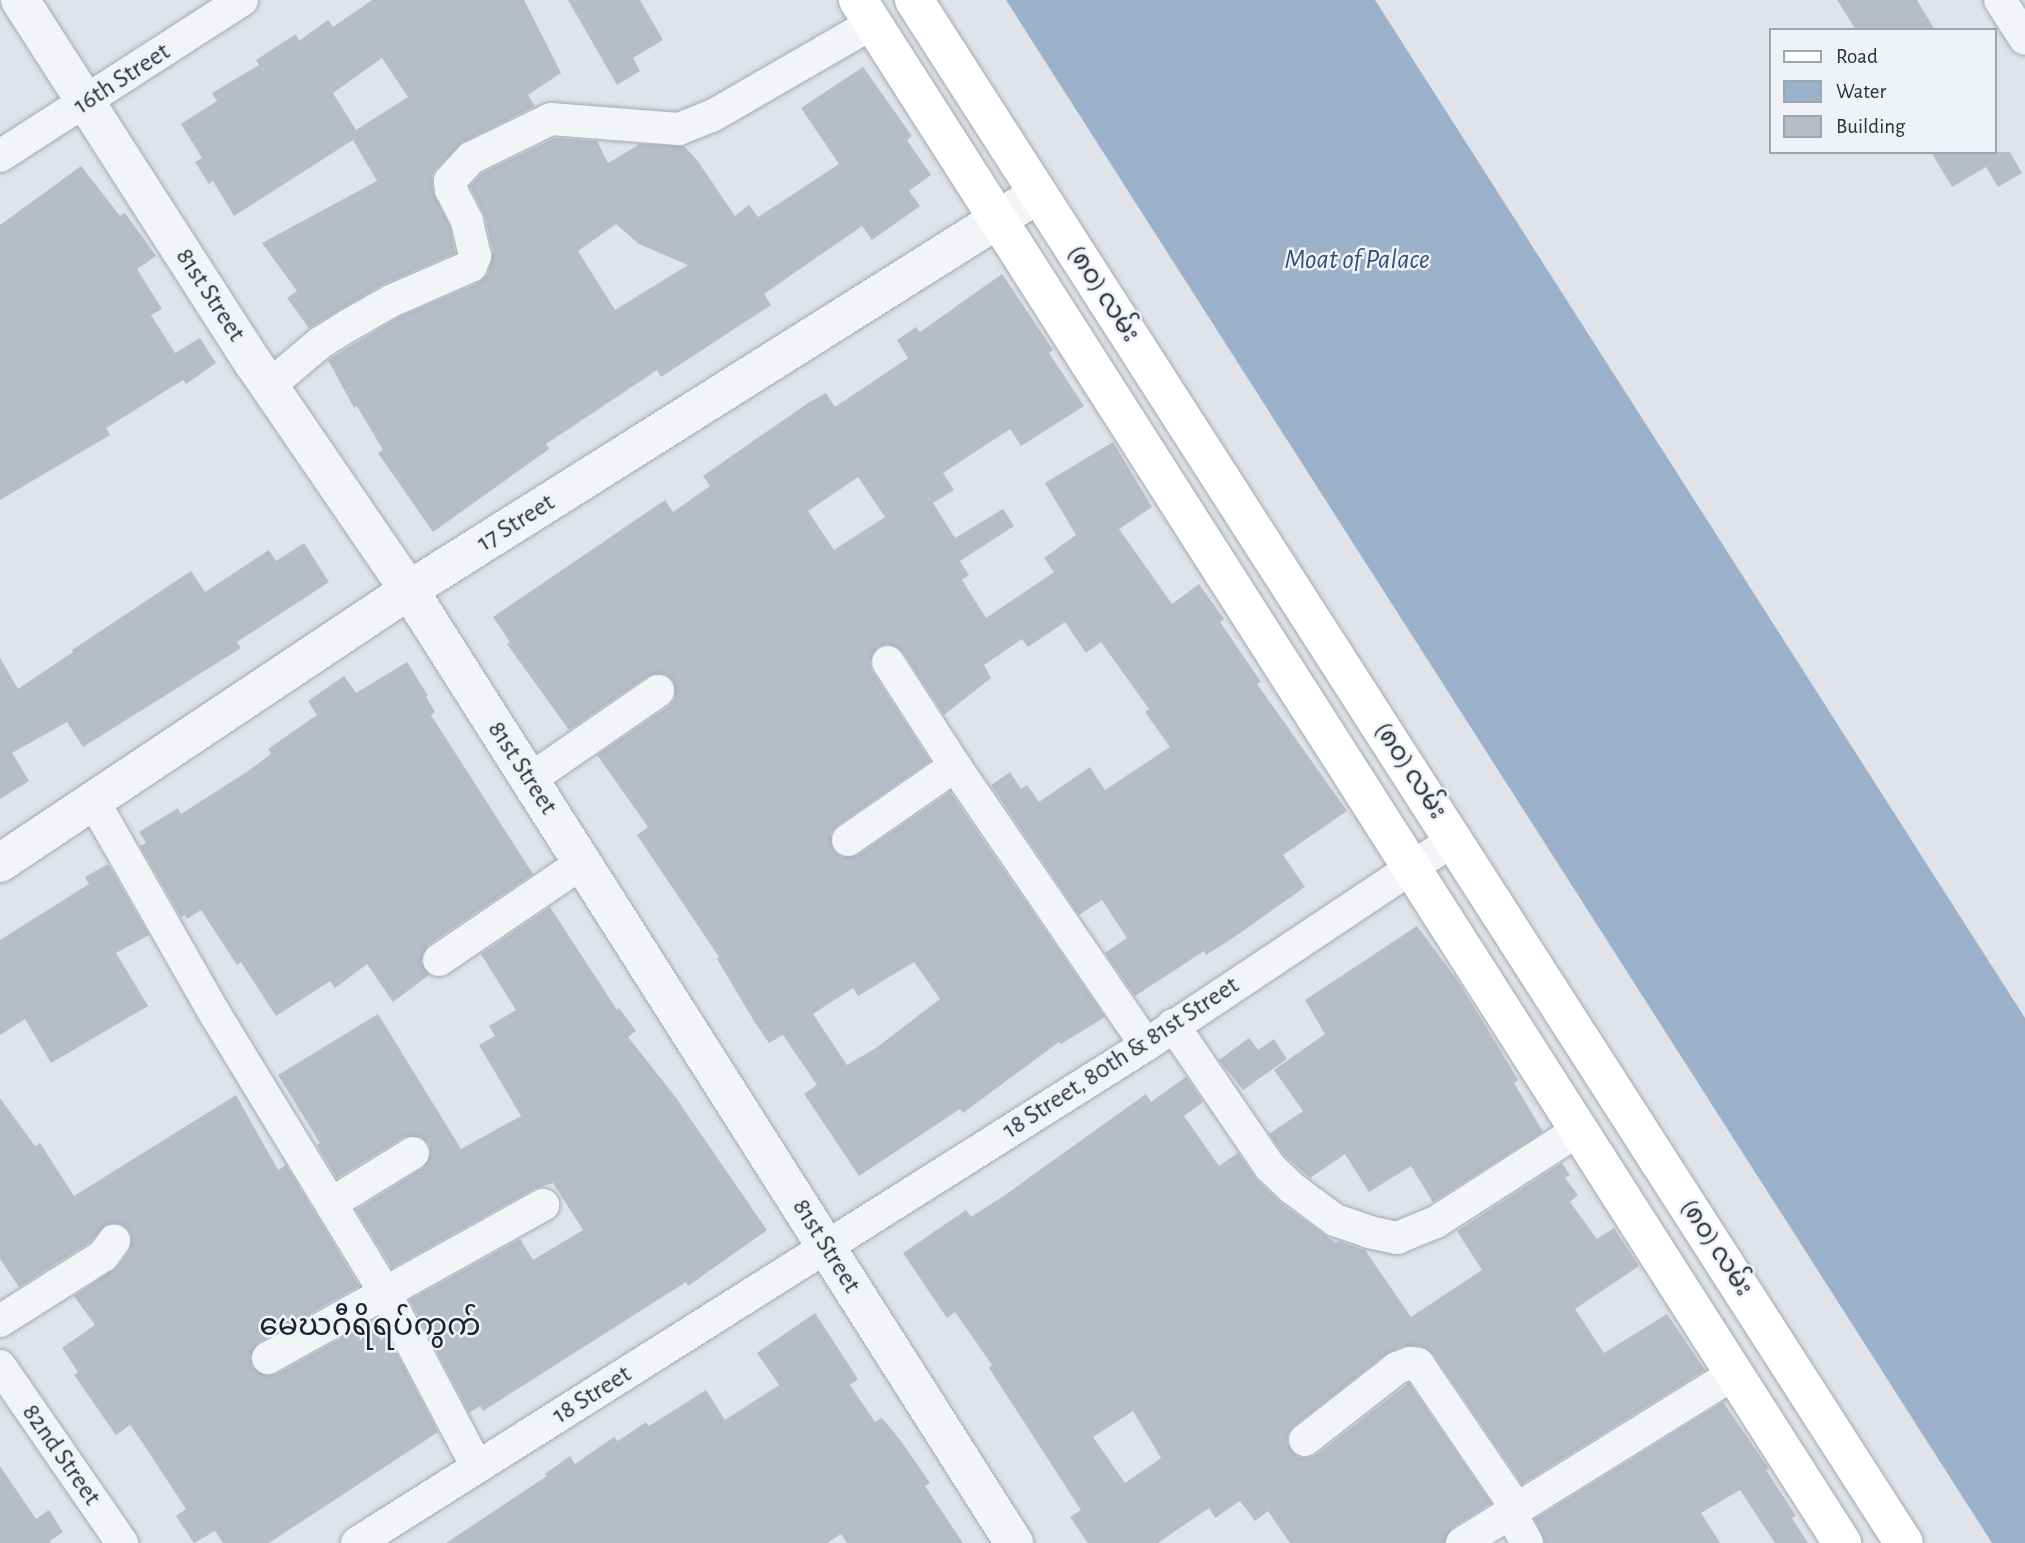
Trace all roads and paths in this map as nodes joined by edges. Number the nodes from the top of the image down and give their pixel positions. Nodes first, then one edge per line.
1 (20, 0) edge
2 (242, 0) edge
3 (914, 0) edge
4 (2000, 0) edge
5 (866, 11) edge
6 (2025, 39) edge
7 (87, 102) junction
8 (0, 156) edge
9 (1038, 194) junction
10 (998, 221) junction
11 (269, 386) junction
12 (409, 590) junction
13 (888, 662) dead end
14 (658, 691) dead end
15 (955, 766) junction
16 (529, 779) junction
17 (94, 802) junction
18 (1455, 839) junction
19 (848, 840) dead end
20 (583, 862) junction
21 (0, 863) edge
22 (1412, 866) junction
23 (439, 960) dead end
24 (1173, 1025) junction
25 (1146, 1045) junction
26 (1579, 1130) junction
27 (413, 1153) dead end
28 (332, 1203) junction
29 (543, 1205) dead end
30 (114, 1241) dead end
31 (827, 1247) junction
32 (384, 1291) junction
33 (0, 1321) edge
34 (268, 1358) dead end
35 (0, 1366) edge
36 (1733, 1374) junction
37 (1305, 1440) dead end
38 (477, 1466) junction
39 (1514, 1512) junction
40 (122, 1543) edge
41 (357, 1543) edge
42 (1014, 1543) edge
43 (1462, 1543) edge
44 (1527, 1543) edge
45 (1842, 1543) edge
46 (1904, 1543) edge

1 - 7 street, 81st Street
2 - 7 street, 16th Street
3 - 9 main road, (၈၀) လမ်း
4 - 6 street
5 - 10 main road, (၈၀) လမ်း
5 - 11 street
7 - 8 street, 16th Street
7 - 11 street, 81st Street
9 - 10 street, 17 Street
9 - 18 main road, (၈၀) လမ်း
10 - 12 street, 17 Street
10 - 22 main road, (၈၀) လမ်း
11 - 12 street, 81st Street
12 - 16 street, 81st Street
12 - 17 street, 17 Street
13 - 15 street
14 - 16 street
15 - 19 street
15 - 25 street
16 - 20 street, 81st Street
17 - 21 street, 17 Street
17 - 28 street
18 - 22 street
18 - 46 main road, (၈၀) လမ်း
20 - 23 street
20 - 31 street, 81st Street
22 - 24 street, 18 Street, 80th & 81st Street
22 - 26 main road, (၈၀) လမ်း
24 - 25 street, 18 Street, 80th & 81st Street
24 - 26 street
25 - 31 street, 18 Street, 80th & 81st Street
26 - 36 main road, (၈၀) လမ်း
27 - 28 street
28 - 32 street
29 - 32 street
30 - 33 street
31 - 38 street, 18 Street
31 - 42 street, 81st Street
32 - 34 street
32 - 38 street
35 - 40 street, 82nd Street
36 - 39 street
36 - 45 main road, (၈၀) လမ်း
37 - 39 street
38 - 41 street, 18 Street
39 - 43 street
39 - 44 street

